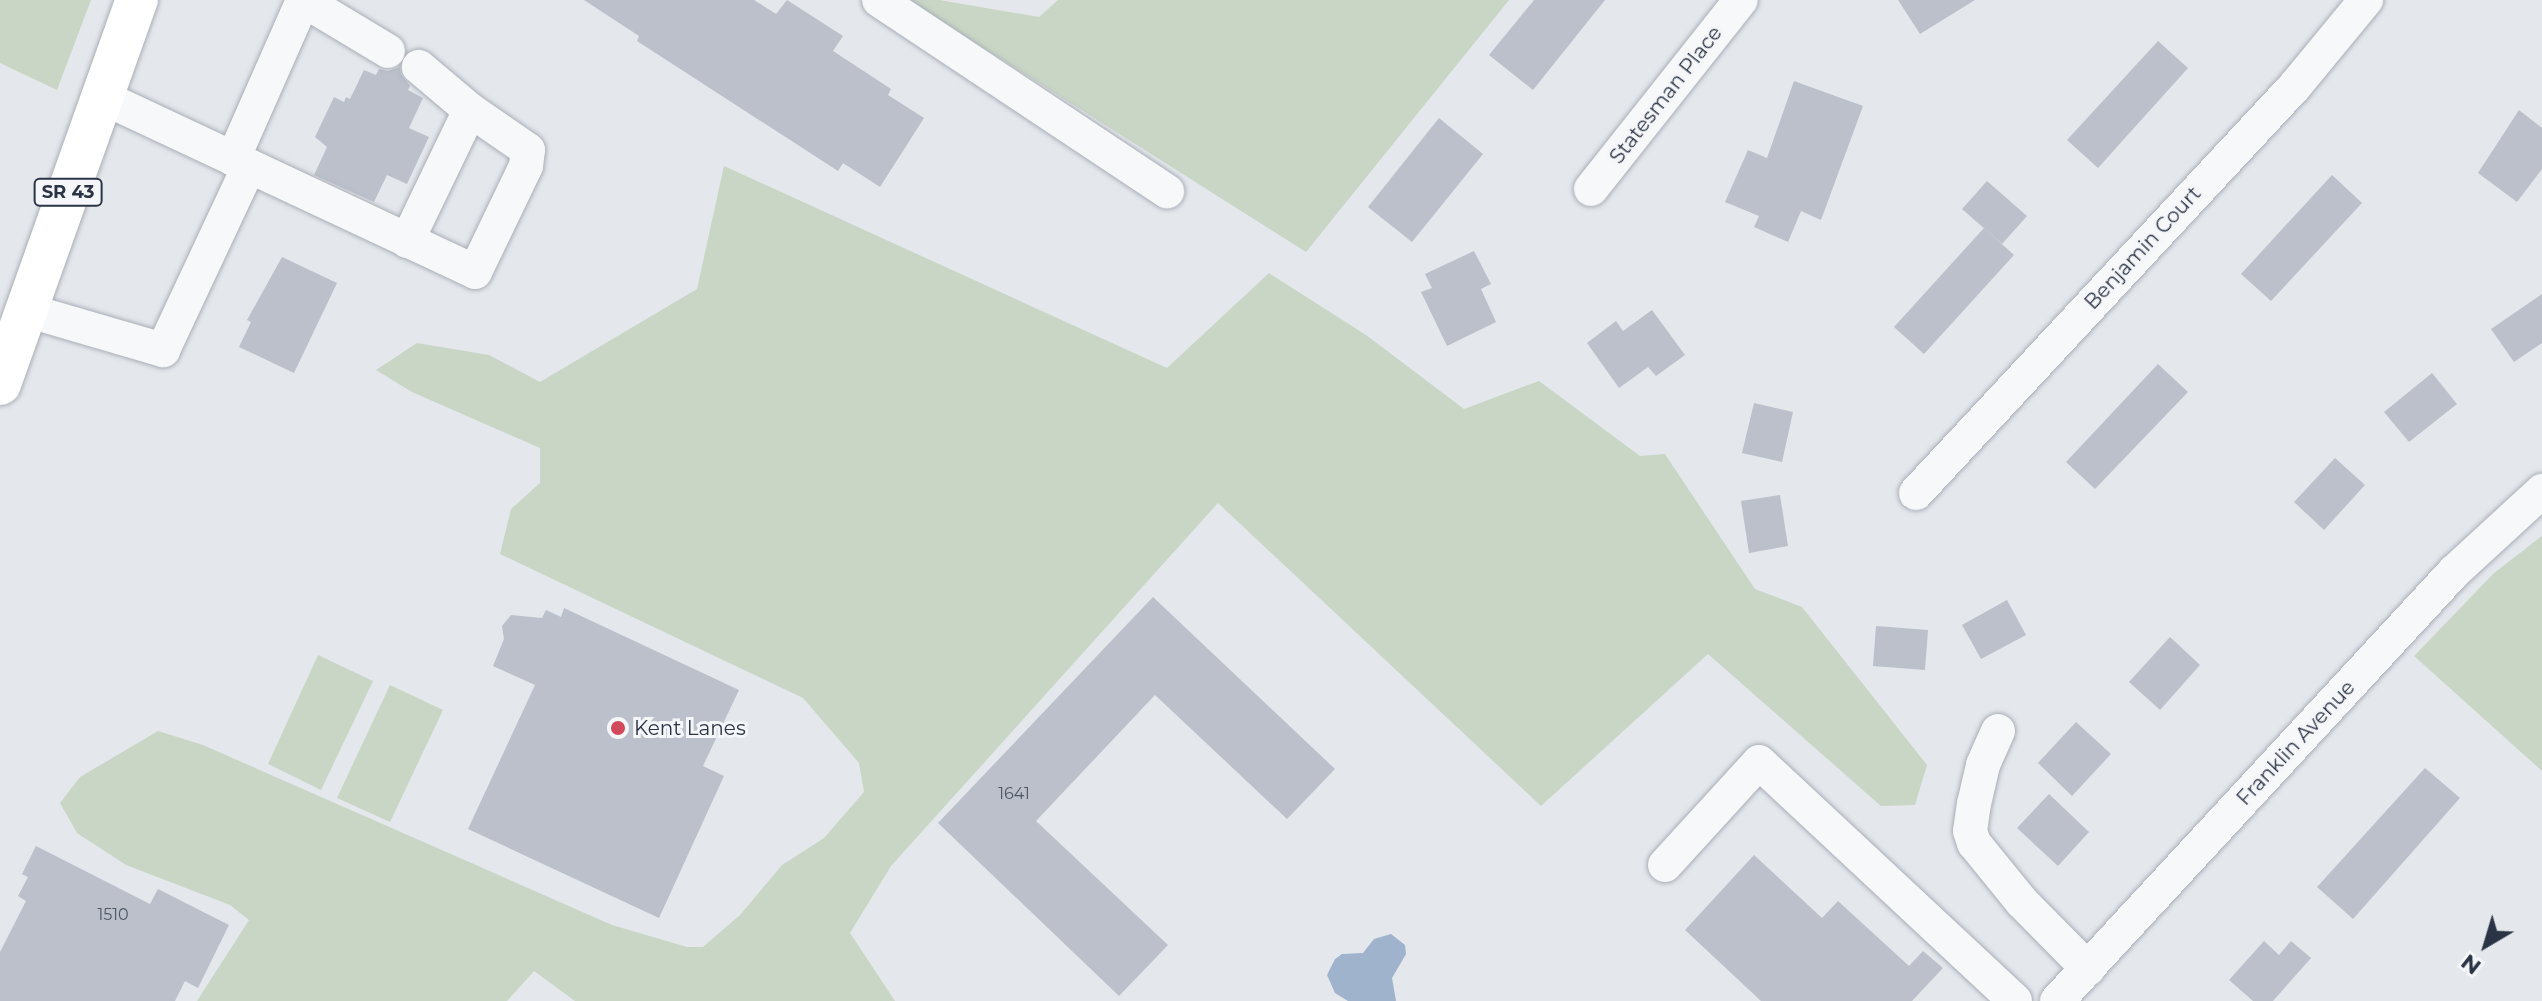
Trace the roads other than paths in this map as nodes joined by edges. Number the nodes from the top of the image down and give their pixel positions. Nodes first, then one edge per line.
1 (137, 0) edge
2 (303, 0) edge
3 (879, 0) edge
4 (1741, 0) edge
5 (2366, 0) edge
6 (388, 51) dead end
7 (419, 67) dead end
8 (102, 97) junction
9 (470, 110) junction
10 (241, 162) junction
11 (1591, 189) dead end
12 (1167, 191) dead end
13 (407, 241) junction
14 (26, 310) junction
15 (0, 384) edge
16 (2542, 491) edge
17 (1916, 493) dead end
18 (1998, 731) dead end
19 (1665, 865) dead end
20 (2088, 969) junction
21 (2015, 1001) edge
22 (2057, 1001) edge

1 - 8 main road, SR 43
2 - 6 street
2 - 10 street
3 - 12 street
4 - 11 street, Statesman Place
5 - 17 street, Benjamin Court
7 - 9 street
8 - 10 street
8 - 14 main road, SR 43
9 - 13 street
9 - 13 street
10 - 13 street
10 - 14 street
14 - 15 main road, SR 43
16 - 20 street, Franklin Avenue
18 - 20 street
19 - 21 street
20 - 22 street, Franklin Avenue

